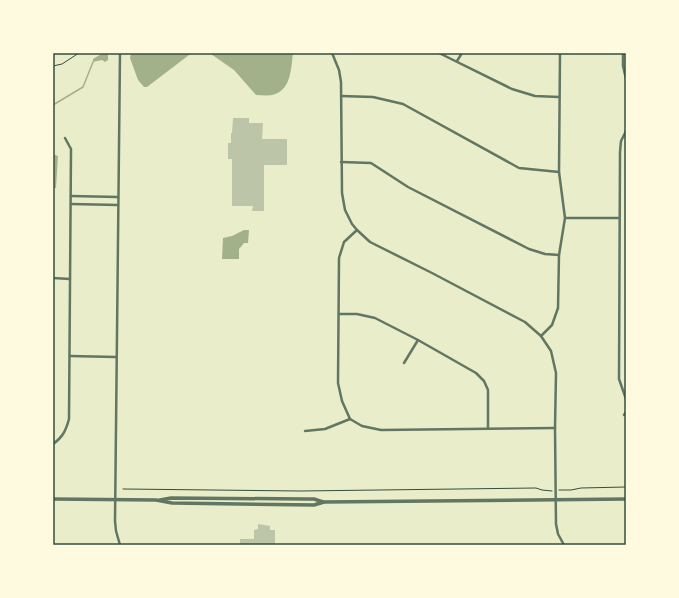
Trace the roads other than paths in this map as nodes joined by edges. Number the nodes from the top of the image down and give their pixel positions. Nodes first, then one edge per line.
1 (120, 53) edge
2 (332, 53) edge
3 (439, 53) edge
4 (462, 53) edge
5 (560, 53) edge
6 (623, 53) edge
7 (457, 61) junction
8 (626, 79) edge
9 (341, 96) junction
10 (560, 97) junction
11 (626, 131) edge
12 (65, 138) dead end
13 (341, 162) junction
14 (559, 172) junction
15 (71, 196) junction
16 (118, 197) junction
17 (71, 204) junction
18 (118, 205) junction
19 (565, 218) junction
20 (619, 218) junction
21 (357, 230) junction
22 (558, 255) junction
23 (53, 278) edge
24 (70, 279) junction
25 (339, 314) junction
26 (541, 336) junction
27 (418, 340) junction
28 (70, 356) junction
29 (116, 357) junction
30 (404, 363) dead end
31 (626, 399) edge
32 (350, 419) junction
33 (488, 428) junction
34 (555, 428) junction
35 (305, 431) dead end
36 (53, 444) edge
37 (53, 499) edge
38 (626, 499) edge
39 (116, 500) junction
40 (556, 500) junction
41 (120, 545) edge
42 (564, 545) edge

1 - 16 street
2 - 9 street
3 - 7 street
4 - 7 street
5 - 10 street
6 - 8 street
7 - 10 street
9 - 13 street
9 - 14 street
10 - 14 street
11 - 20 street
12 - 15 street
13 - 21 street
13 - 22 street
14 - 19 street
15 - 16 street
15 - 17 street
16 - 18 street
17 - 18 street
17 - 24 street
18 - 29 street
19 - 20 street
19 - 22 street
20 - 31 street
21 - 25 street
21 - 26 street
22 - 26 street
23 - 24 street
24 - 28 street
25 - 27 street
25 - 32 street
26 - 34 street
27 - 30 street
27 - 33 street
28 - 29 street
28 - 36 street
29 - 39 street
32 - 33 street
32 - 35 street
33 - 34 street
34 - 40 street
37 - 39 street
38 - 40 street
39 - 40 street
39 - 41 street
40 - 42 street

